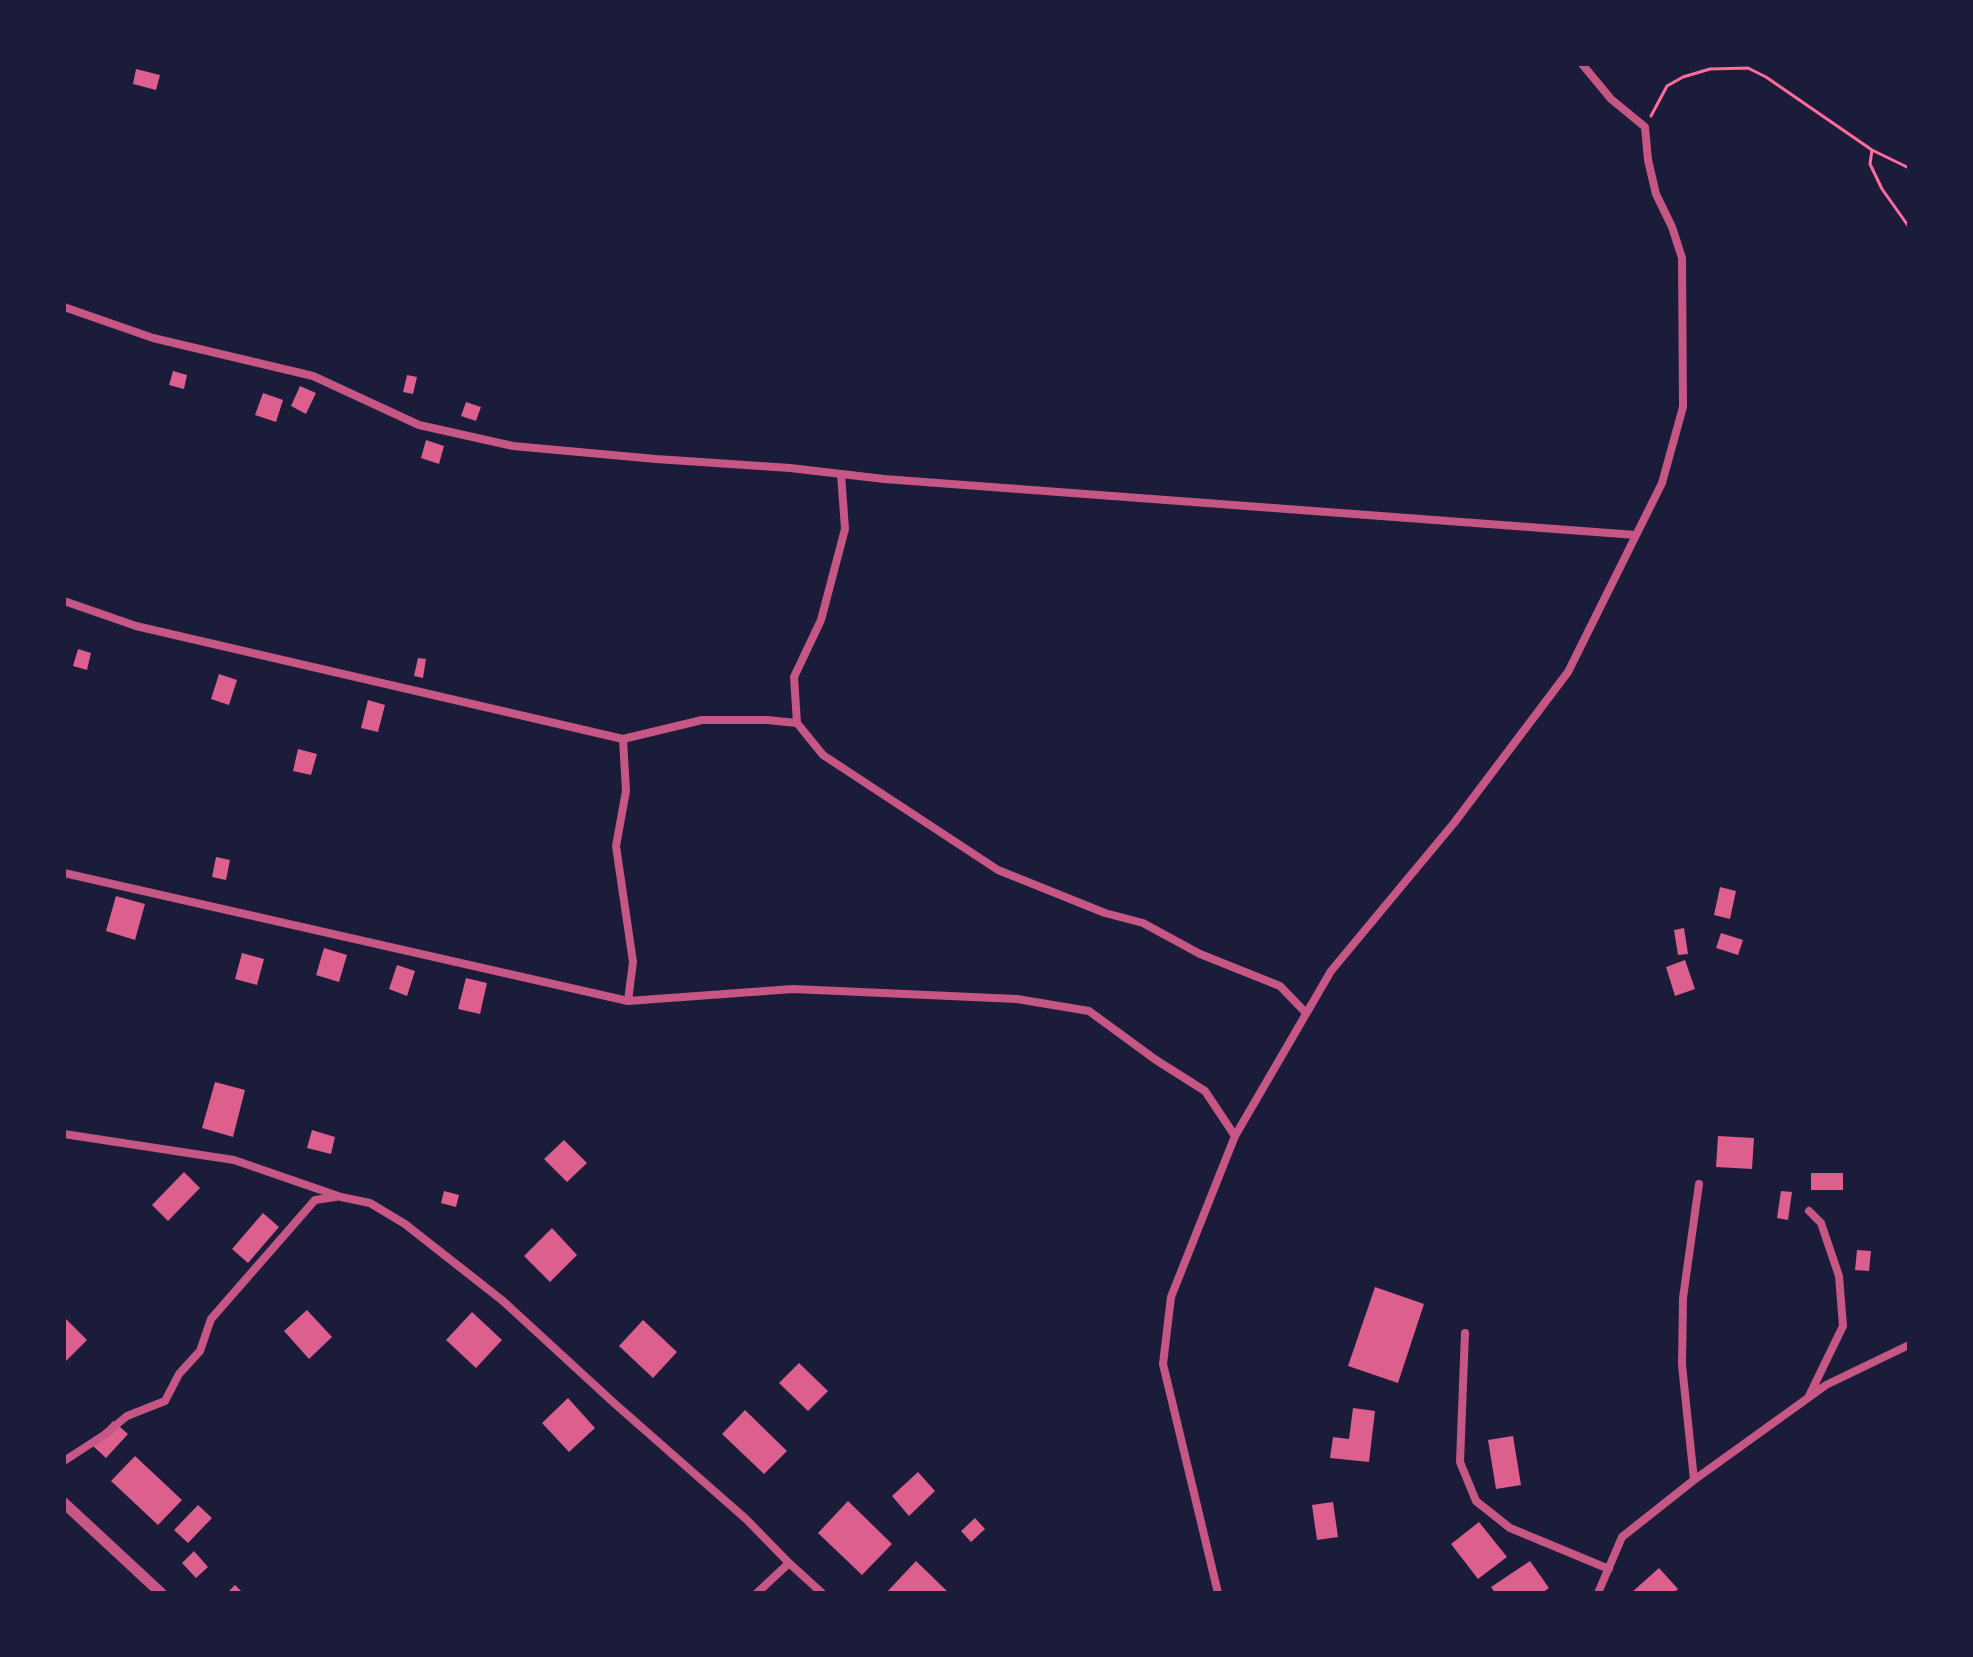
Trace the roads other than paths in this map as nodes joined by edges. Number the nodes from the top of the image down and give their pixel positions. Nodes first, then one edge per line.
1 (1582, 64) edge
2 (64, 307) edge
3 (841, 474) junction
4 (1636, 535) junction
5 (64, 601) edge
6 (797, 723) junction
7 (623, 739) junction
8 (64, 873) edge
9 (628, 1001) junction
10 (1306, 1013) junction
11 (64, 1134) edge
12 (1235, 1136) junction
13 (1699, 1184) dead end
14 (341, 1197) junction
15 (1809, 1211) dead end
16 (1465, 1333) dead end
17 (1909, 1345) edge
18 (1809, 1397) junction
19 (64, 1461) edge
20 (1694, 1480) junction
21 (64, 1503) edge
22 (789, 1563) junction
23 (1609, 1569) junction
24 (161, 1593) edge
25 (757, 1593) edge
26 (822, 1593) edge
27 (1218, 1593) edge
28 (1598, 1593) edge

1 - 4 street
2 - 3 street
3 - 4 street
3 - 6 street
4 - 10 street
5 - 7 street
6 - 7 street
6 - 10 street
7 - 9 street
8 - 9 street
9 - 12 street
10 - 12 street
11 - 14 street
12 - 27 street
13 - 20 street
14 - 19 street
14 - 22 street
15 - 18 street
16 - 23 street
17 - 18 street
18 - 20 street
20 - 23 street
21 - 24 street
22 - 25 street
22 - 26 street
23 - 28 street

